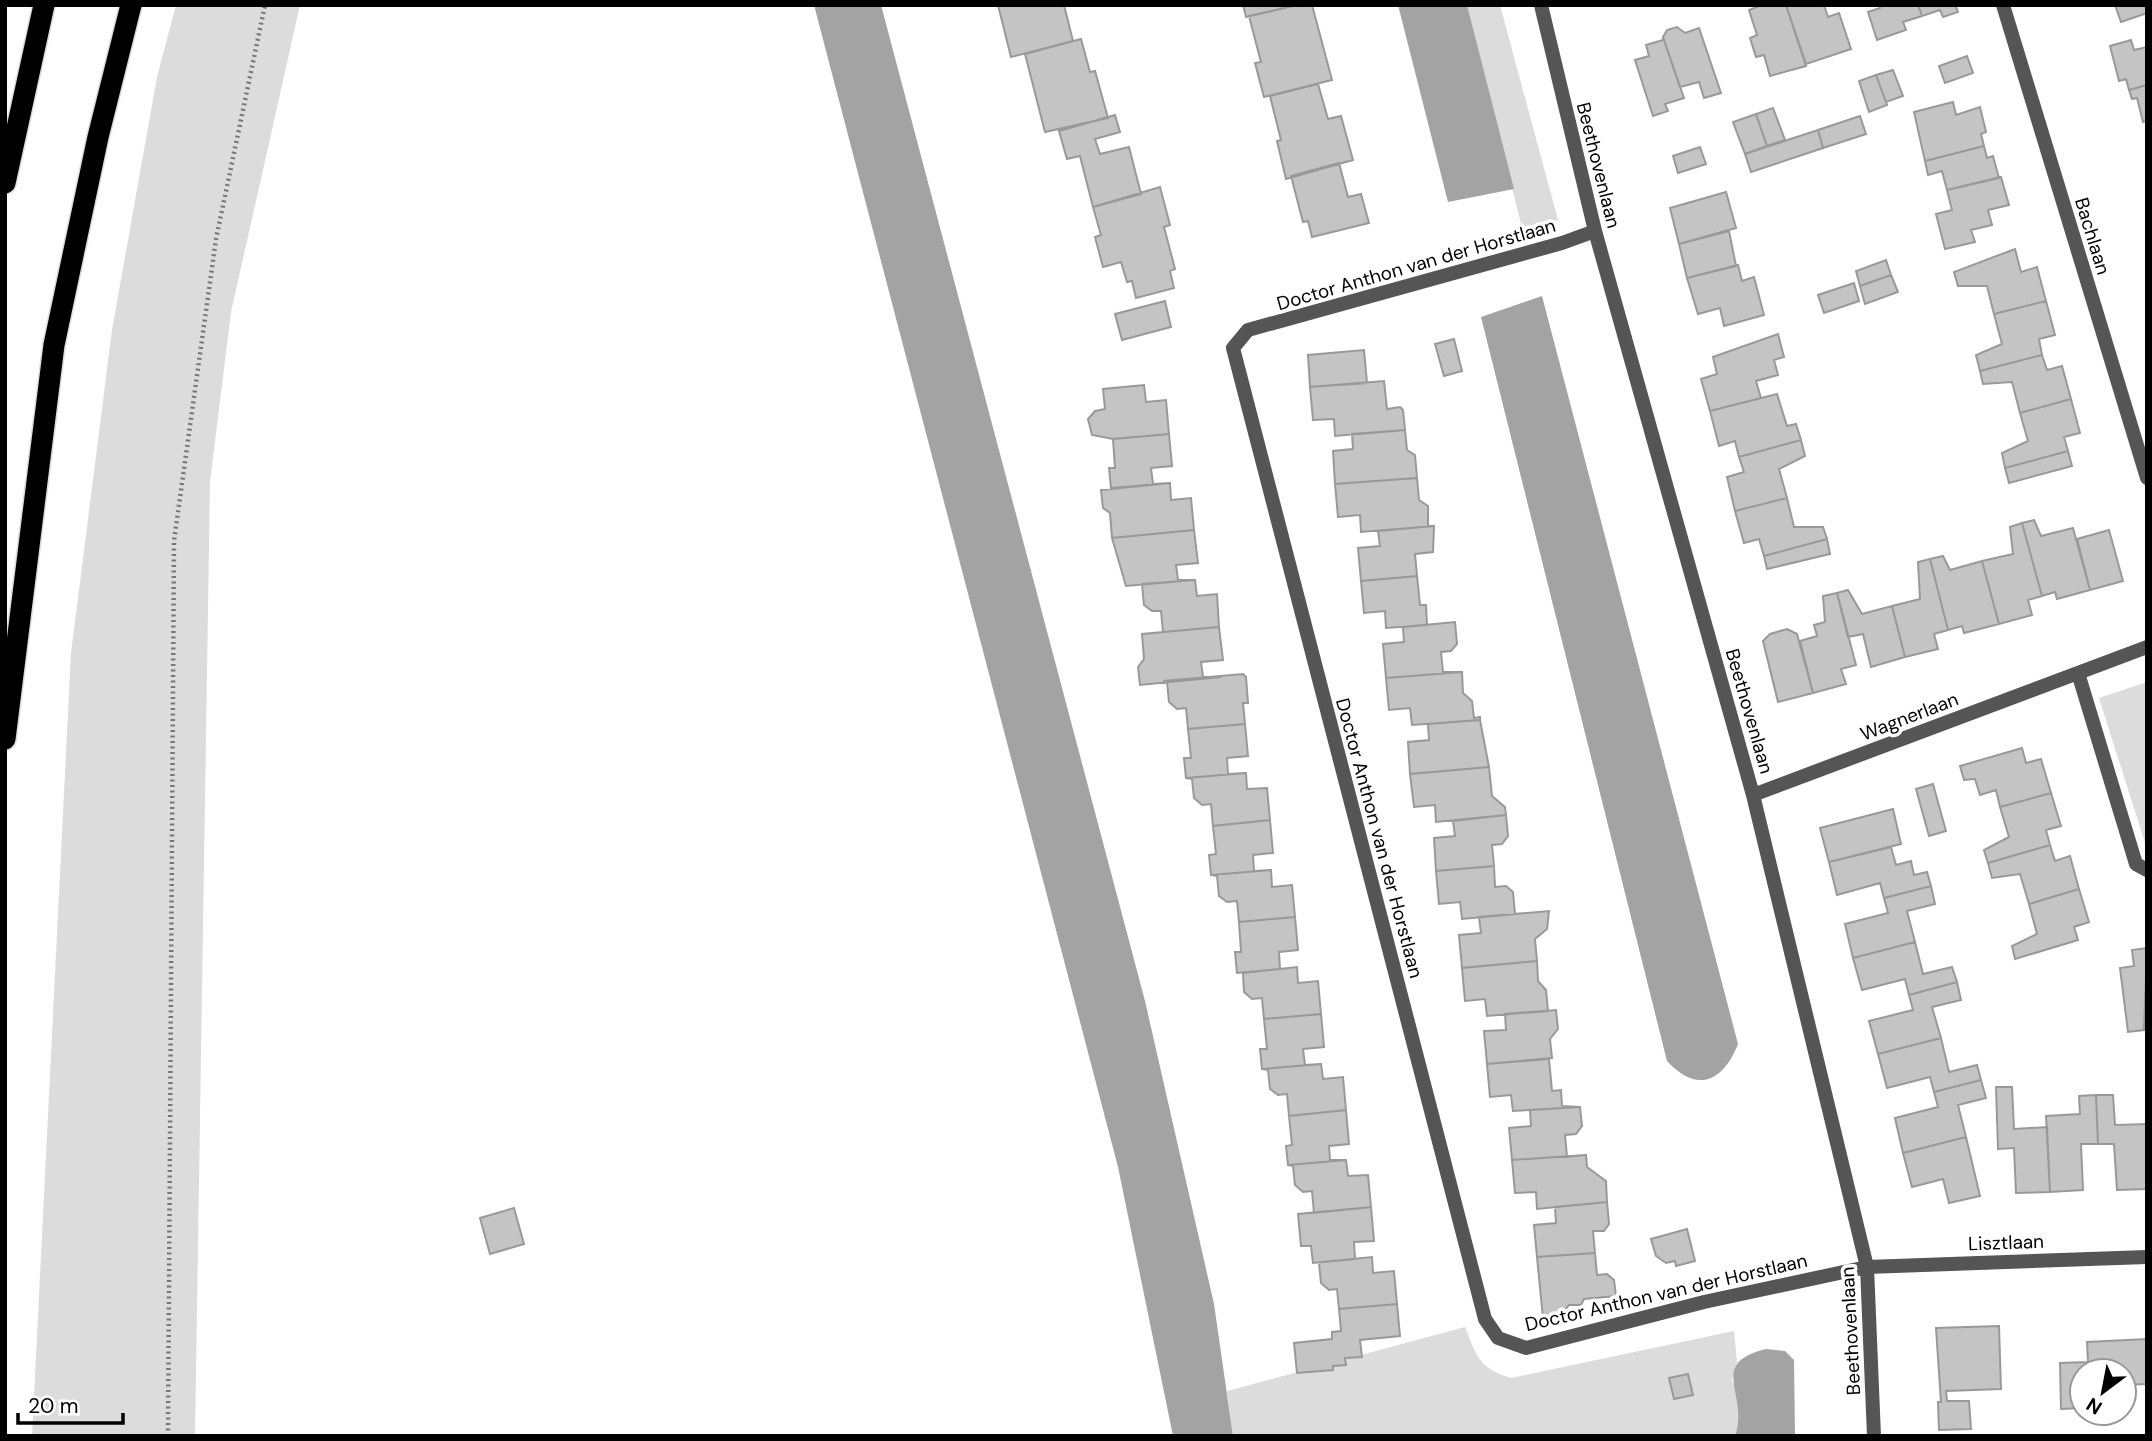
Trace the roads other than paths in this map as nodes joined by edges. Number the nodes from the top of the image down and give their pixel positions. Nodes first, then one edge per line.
1 (44, 5) edge
2 (131, 5) edge
3 (1541, 5) edge
4 (2003, 5) edge
5 (5, 183) edge
6 (1595, 231) junction
7 (2147, 478) edge
8 (2147, 647) edge
9 (2078, 673) junction
10 (5, 739) edge
11 (1753, 795) junction
12 (2147, 870) edge
13 (2147, 1257) edge
14 (1867, 1267) junction
15 (1874, 1436) edge

1 - 5 highway
2 - 10 highway
3 - 6 street, Beethovenlaan
4 - 7 street, Bachlaan
6 - 11 street, Beethovenlaan
6 - 14 street, Doctor Anthon van der Horstlaan
8 - 9 street, Wagnerlaan
9 - 11 street, Wagnerlaan
9 - 12 street
11 - 14 street, Beethovenlaan
13 - 14 street, Lisztlaan
14 - 15 street, Beethovenlaan

